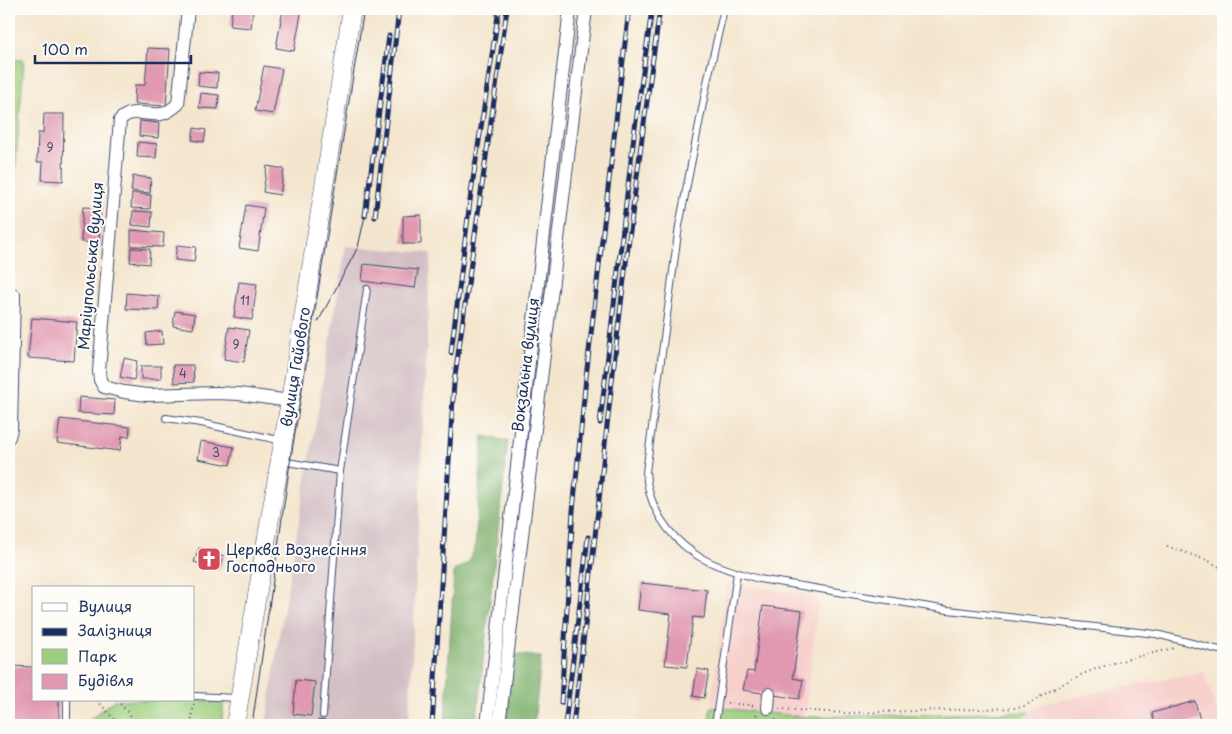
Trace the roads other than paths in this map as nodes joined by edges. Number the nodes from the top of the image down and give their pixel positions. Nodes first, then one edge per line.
1 (188, 9) edge
2 (352, 9) edge
3 (570, 9) edge
4 (586, 9) edge
5 (724, 9) edge
6 (367, 289) dead end
7 (14, 295) dead end
8 (290, 401) junction
9 (166, 418) dead end
10 (9, 437) edge
11 (284, 441) junction
12 (280, 461) junction
13 (340, 471) junction
14 (737, 573) junction
15 (1223, 650) edge
16 (769, 694) dead end
17 (195, 696) edge
18 (240, 698) junction
19 (67, 702) edge
20 (768, 708) road end
21 (323, 715) dead end
22 (67, 725) edge
23 (236, 725) edge
24 (487, 725) edge
25 (500, 725) edge
26 (715, 725) edge

1 - 8 street, Маріупольська вулиця
2 - 8 street, вулиця Гайового
3 - 24 street, Вокзальна вулиця
4 - 25 street, Вокзальна вулиця
5 - 14 lane
6 - 13 lane
7 - 10 street
8 - 11 street, вулиця Гайового
9 - 11 lane
11 - 12 street, вулиця Гайового
12 - 13 lane
12 - 18 street, вулиця Гайового
13 - 21 lane
14 - 15 lane
14 - 26 lane
16 - 20 street
17 - 18 lane
18 - 23 street, вулиця Гайового
19 - 22 lane

